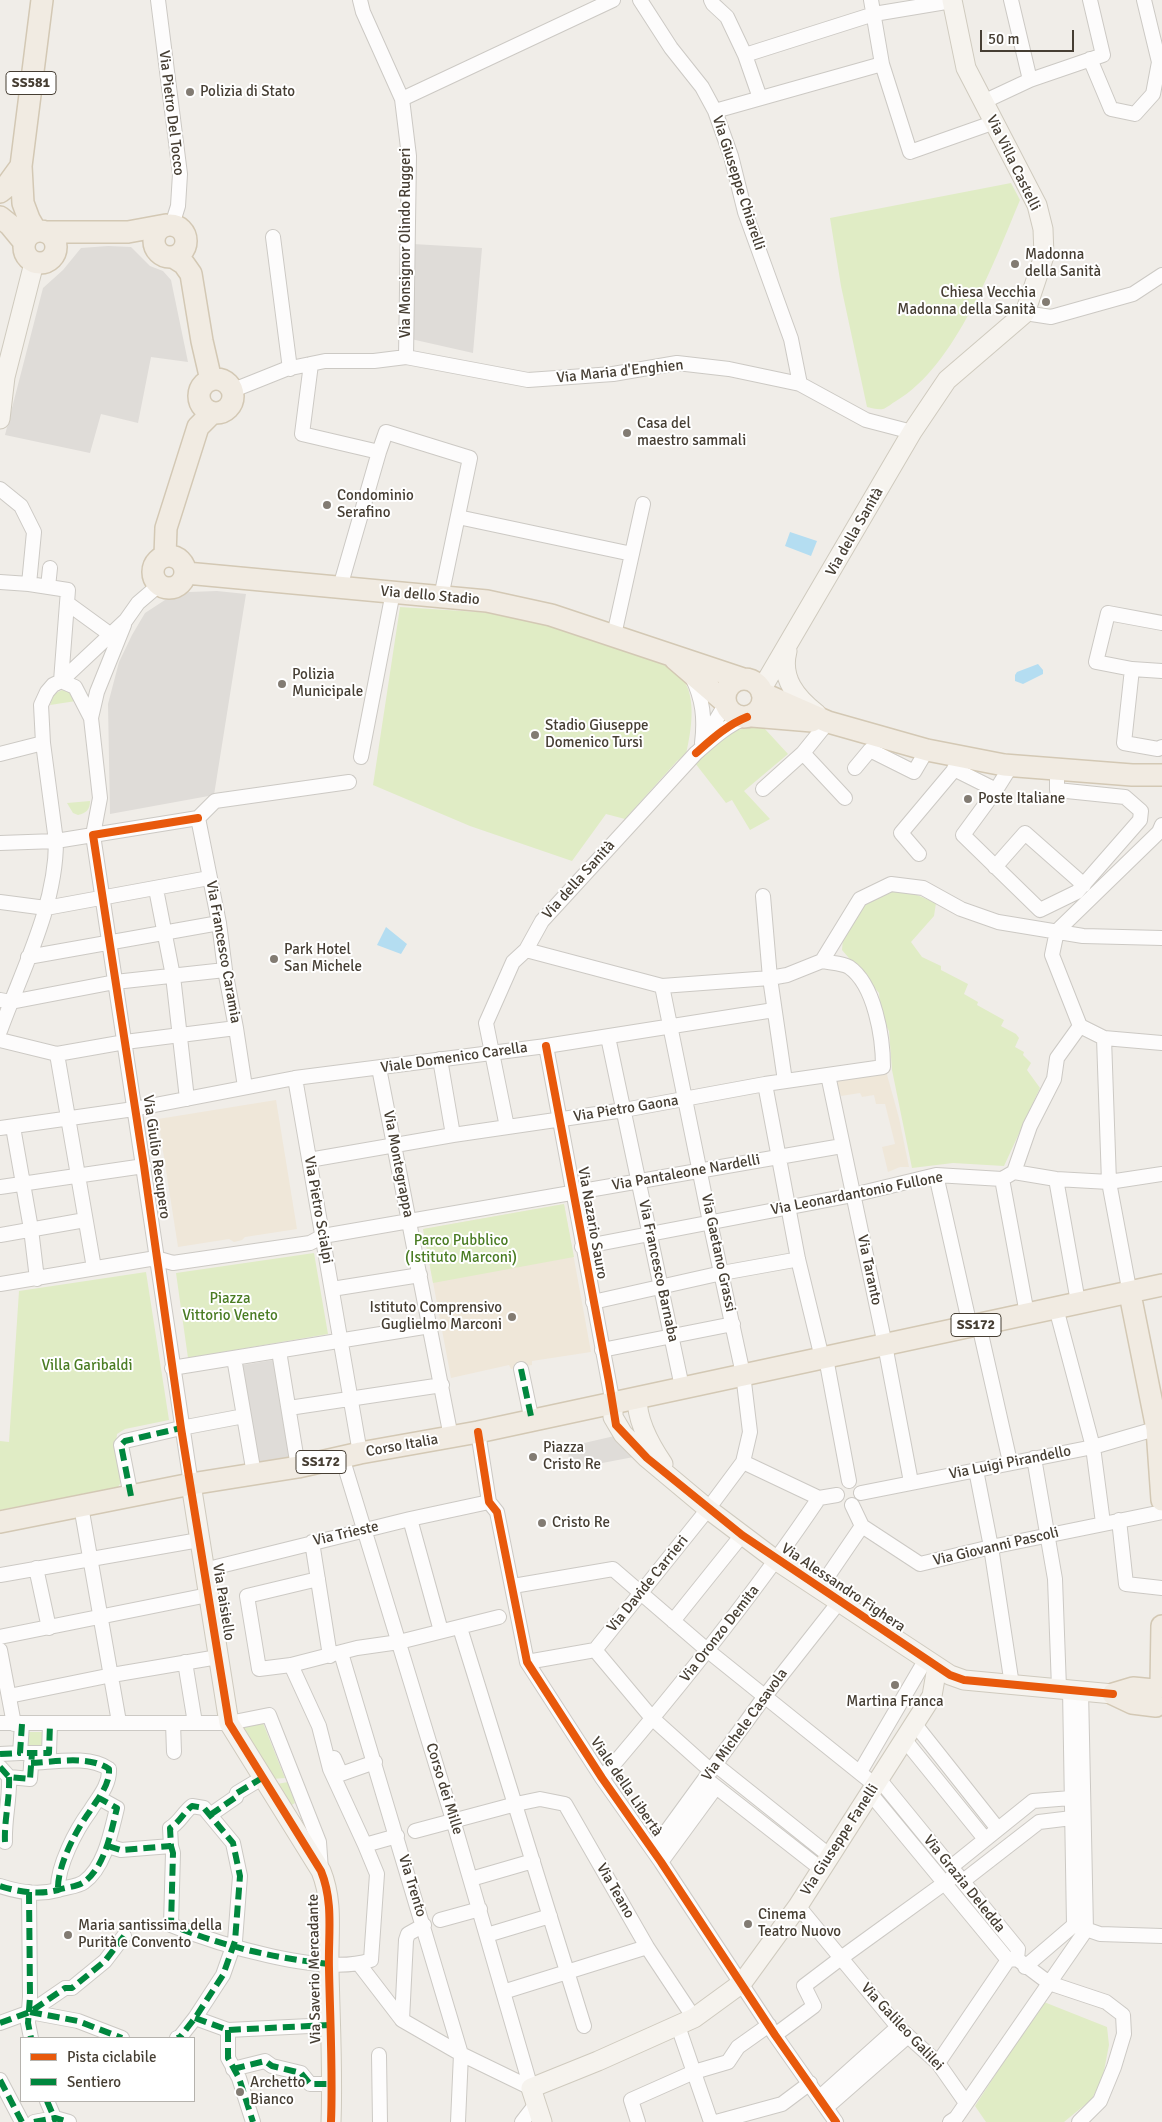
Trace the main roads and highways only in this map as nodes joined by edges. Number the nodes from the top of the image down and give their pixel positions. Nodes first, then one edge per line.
1 (42, 0) edge
2 (21, 166) junction
3 (1, 192) edge
4 (23, 203) junction
5 (0, 217) edge
6 (169, 225) junction
7 (128, 232) junction
8 (88, 233) junction
9 (36, 235) junction
10 (56, 252) junction
11 (164, 253) junction
12 (211, 380) junction
13 (212, 413) junction
14 (165, 556) junction
15 (186, 573) junction
16 (667, 653) junction
17 (753, 685) junction
18 (725, 703) junction
19 (749, 716) junction
20 (828, 722) junction
21 (1162, 775) edge
22 (1162, 1285) edge
23 (1130, 1294) junction
24 (1159, 1428) edge
25 (1162, 1500) edge
26 (0, 1522) edge
27 (1162, 1626) edge
28 (1113, 1694) road end
29 (1159, 1695) edge

1 - 2 main road, SS581
2 - 3 main road
2 - 4 main road, SS581
3 - 4 main road
4 - 9 main road, SS581
5 - 9 main road
6 - 7 main road
6 - 11 main road
6 - 11 main road
7 - 8 main road
7 - 11 main road
8 - 9 main road
8 - 10 main road
9 - 10 main road
9 - 10 main road
11 - 12 main road
12 - 13 main road
12 - 13 main road
13 - 14 main road
14 - 15 main road
14 - 15 main road
15 - 16 main road, Via dello Stadio
16 - 17 main road, Via dello Stadio
16 - 18 main road, Via dello Stadio
17 - 18 main road
17 - 19 main road
17 - 20 main road, Via dello Stadio
18 - 19 main road
19 - 20 main road
20 - 21 main road
22 - 23 main road, SS172
23 - 24 main road
23 - 26 main road, Corso Italia / SS172
24 - 25 main road
27 - 29 main road
28 - 29 main road

